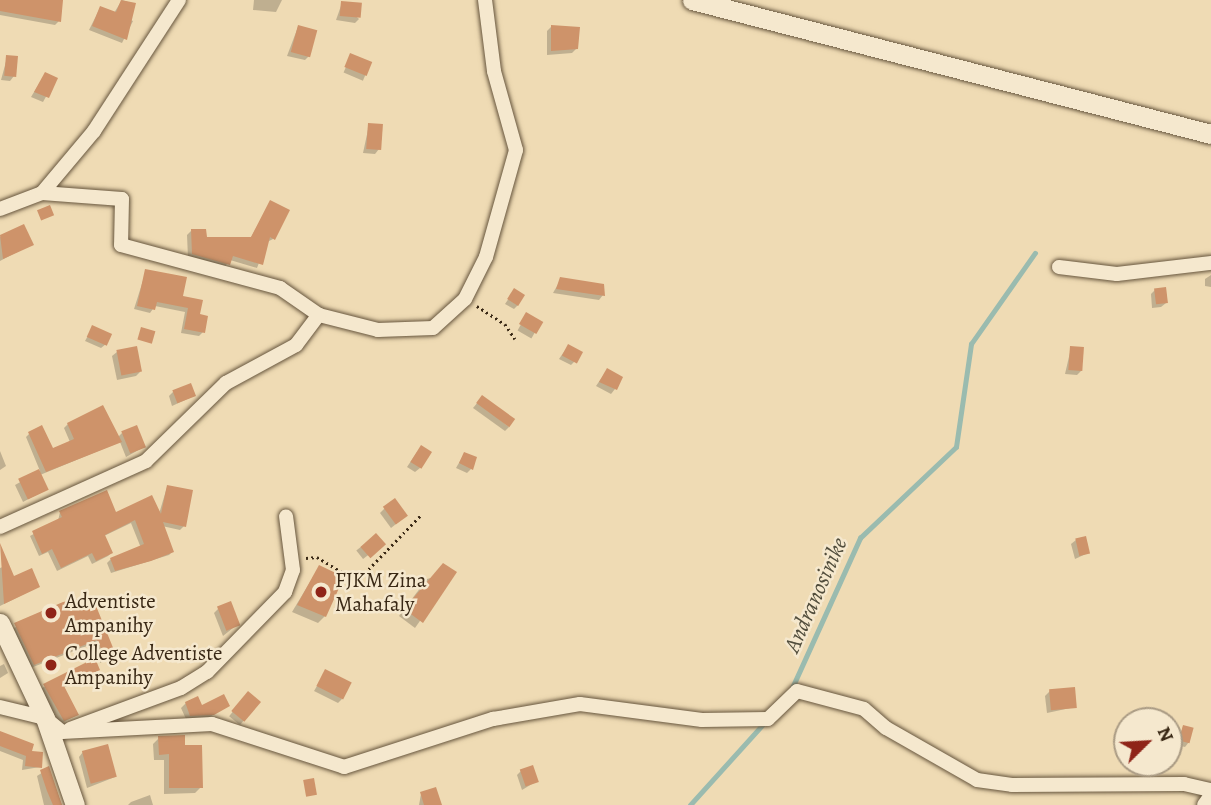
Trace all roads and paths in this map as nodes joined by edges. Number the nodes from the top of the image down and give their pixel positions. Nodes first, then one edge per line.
1 (179, 0) edge
2 (485, 0) edge
3 (692, 0) edge
4 (1211, 134) edge
5 (42, 194) junction
6 (0, 209) edge
7 (1211, 263) edge
8 (1059, 267) dead end
9 (465, 299) junction
10 (319, 315) junction
11 (515, 339) dead end
12 (286, 516) dead end
13 (420, 516) dead end
14 (0, 527) edge
15 (293, 570) junction
16 (0, 623) edge
17 (0, 706) edge
18 (46, 718) junction
19 (62, 732) junction
20 (1211, 793) edge
21 (75, 805) edge
22 (1204, 805) edge

1 - 5 street
2 - 9 street
3 - 4 street
5 - 6 street
5 - 10 street
7 - 8 street
9 - 10 street
9 - 11 path
10 - 14 street
12 - 15 street
13 - 15 path
15 - 19 street
16 - 18 street
17 - 18 street
18 - 19 street
18 - 21 street
19 - 20 street
20 - 22 street

